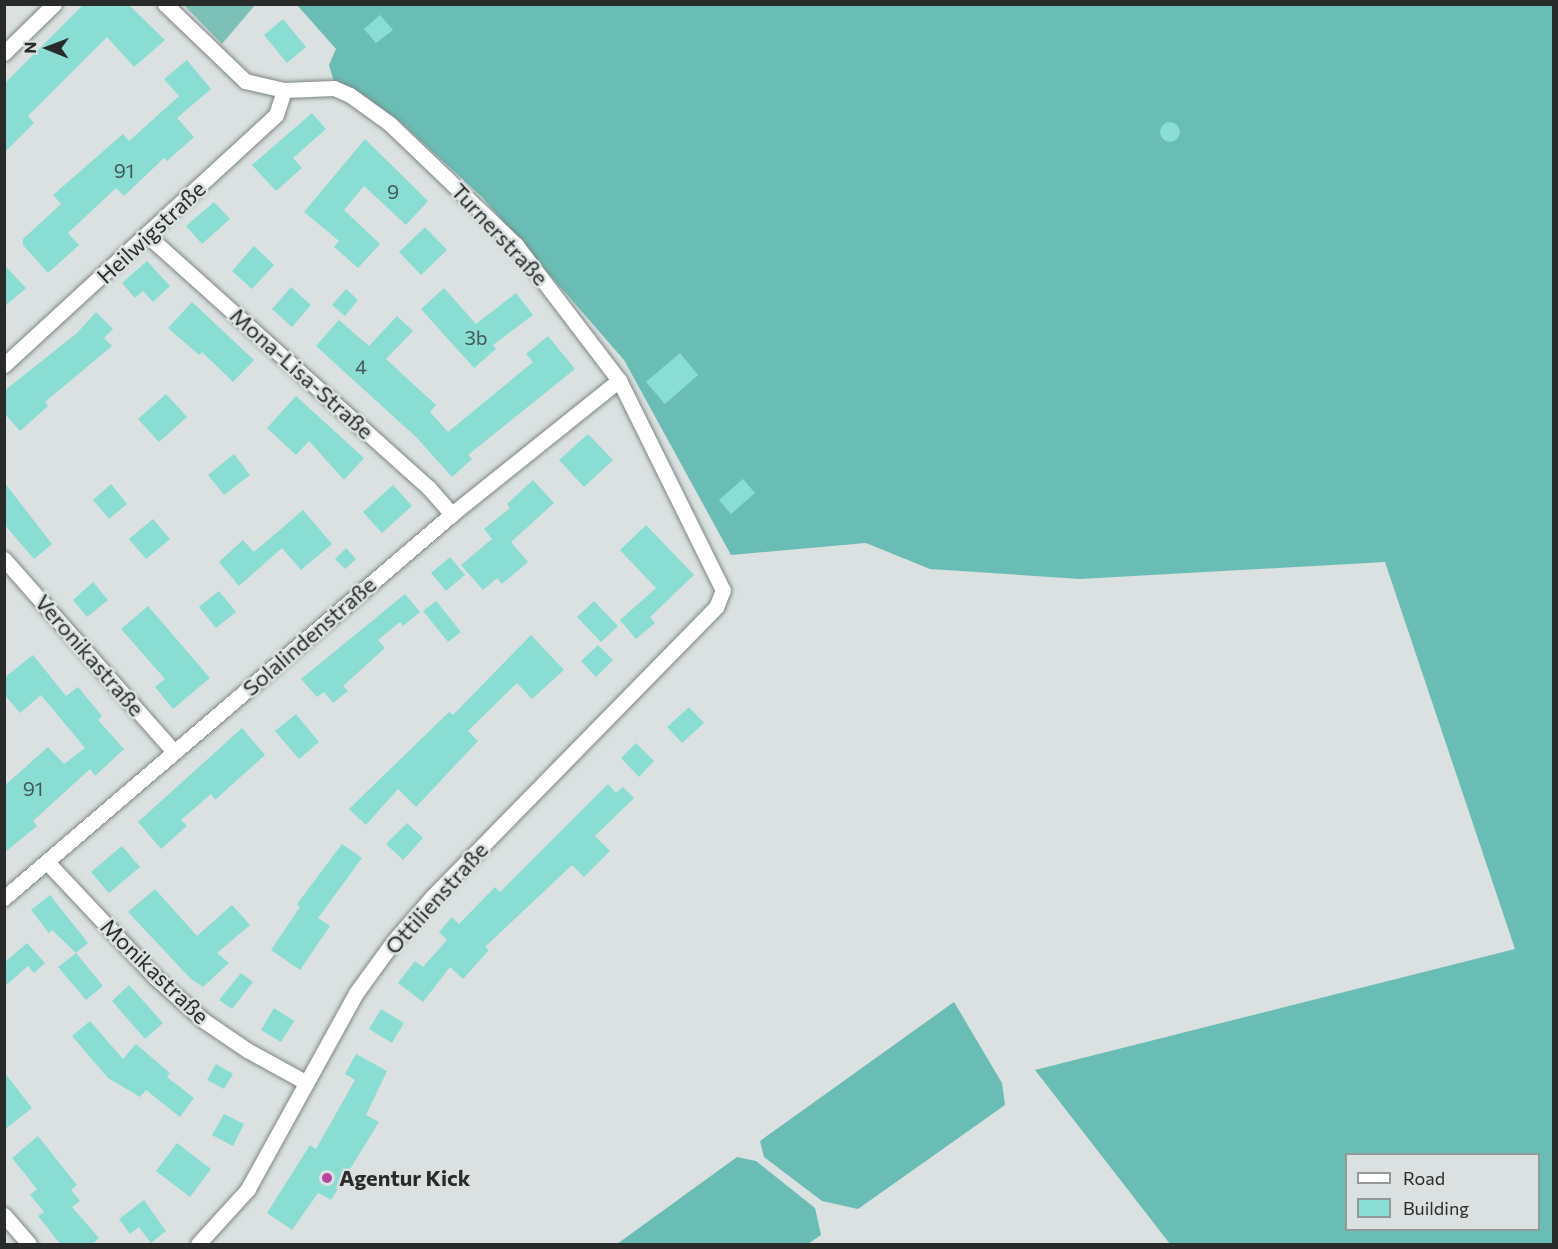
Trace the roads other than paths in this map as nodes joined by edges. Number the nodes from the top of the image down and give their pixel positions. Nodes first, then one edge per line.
1 (54, 4) edge
2 (165, 4) edge
3 (4, 53) edge
4 (284, 90) junction
5 (148, 236) junction
6 (4, 365) edge
7 (619, 380) junction
8 (452, 514) junction
9 (4, 559) edge
10 (723, 590) joint
11 (174, 752) junction
12 (47, 862) junction
13 (4, 898) edge
14 (307, 1083) junction
15 (4, 1215) edge
16 (29, 1245) edge
17 (198, 1245) edge

1 - 3 street
2 - 4 street, Turnerstraße
4 - 5 street, Heilwigstraße
4 - 7 street, Turnerstraße
5 - 6 street, Heilwigstraße
5 - 8 street, Mona-Lisa-Straße
7 - 8 street, Solalindenstraße
7 - 10 street, Turnerstraße
8 - 11 street, Solalindenstraße
9 - 11 street, Veronikastraße
10 - 14 street, Ottilienstraße
11 - 12 street, Solalindenstraße
12 - 13 street, Solalindenstraße
12 - 14 street, Monikastraße
14 - 17 street, Ottilienstraße
15 - 16 street

